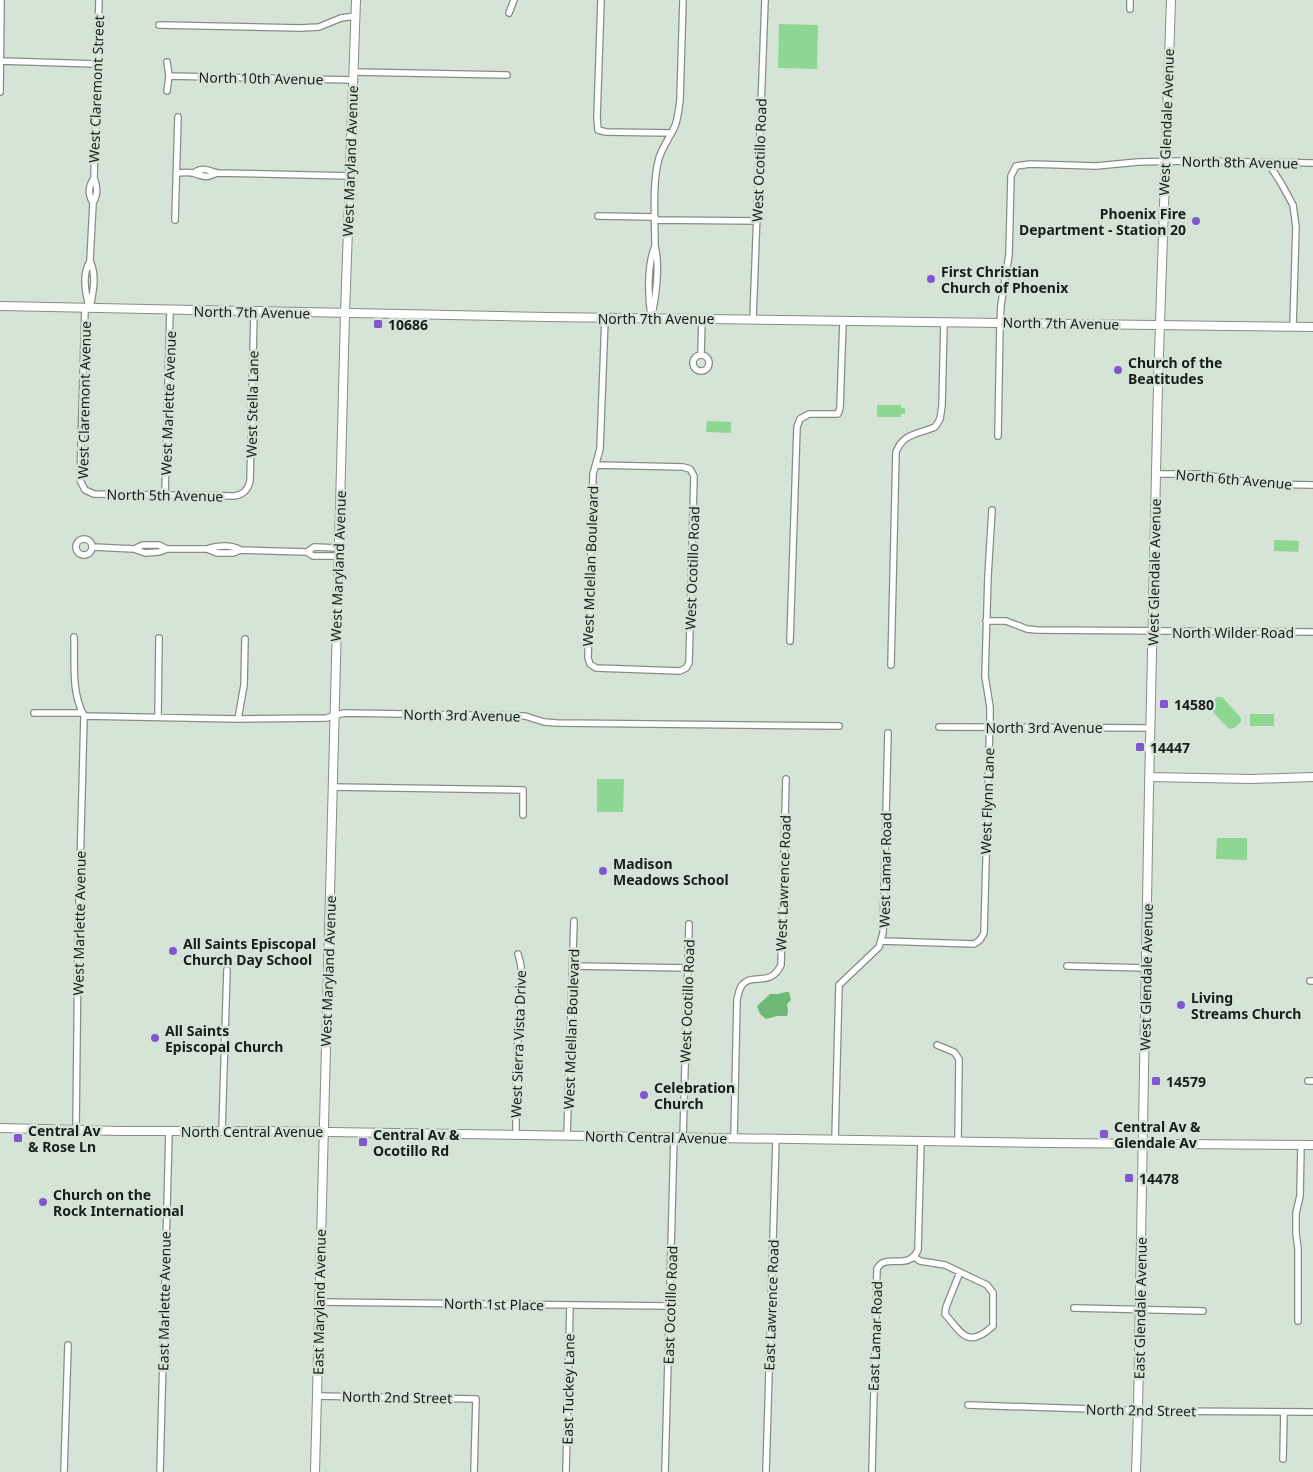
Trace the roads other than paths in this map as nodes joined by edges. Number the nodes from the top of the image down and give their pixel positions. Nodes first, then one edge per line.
1 (1, 0) edge
2 (99, 0) edge
3 (356, 0) edge
4 (514, 0) edge
5 (601, 0) edge
6 (683, 0) edge
7 (765, 0) edge
8 (1130, 0) edge
9 (1171, 0) edge
10 (1130, 9) dead end
11 (509, 13) dead end
12 (356, 16) junction
13 (159, 25) dead end
14 (1, 61) edge
15 (167, 62) dead end
16 (98, 64) junction
17 (507, 75) dead end
18 (169, 76) junction
19 (353, 76) junction
20 (167, 91) dead end
21 (0, 92) edge
22 (178, 117) dead end
23 (671, 133) junction
24 (1165, 162) junction
25 (1270, 162) junction
26 (1313, 163) edge
27 (176, 173) junction
28 (351, 176) junction
29 (598, 216) dead end
30 (655, 219) junction
31 (175, 220) dead end
32 (757, 221) junction
33 (90, 261) junction
34 (85, 274) junction
35 (94, 275) junction
36 (0, 306) edge
37 (88, 308) junction
38 (170, 310) junction
39 (254, 312) junction
40 (345, 314) junction
41 (605, 318) junction
42 (651, 318) junction
43 (702, 319) junction
44 (753, 319) junction
45 (843, 321) junction
46 (944, 322) junction
47 (1000, 322) junction
48 (1160, 324) junction
49 (1293, 326) junction
50 (1313, 327) edge
51 (701, 354) dead end
52 (998, 436) dead end
53 (597, 465) junction
54 (1156, 474) junction
55 (1313, 485) edge
56 (86, 491) joint
57 (243, 493) joint
58 (165, 495) junction
59 (992, 510) dead end
60 (93, 547) dead end
61 (338, 552) junction
62 (986, 621) junction
63 (1152, 631) junction
64 (1313, 632) edge
65 (74, 636) dead end
66 (159, 638) dead end
67 (245, 639) dead end
68 (790, 641) dead end
69 (891, 665) dead end
70 (686, 668) joint
71 (34, 713) dead end
72 (84, 715) junction
73 (334, 716) junction
74 (158, 717) junction
75 (238, 719) junction
76 (840, 726) dead end
77 (939, 727) dead end
78 (990, 727) junction
79 (1150, 728) junction
80 (888, 733) dead end
81 (1149, 777) junction
82 (1313, 777) edge
83 (786, 779) dead end
84 (332, 787) junction
85 (522, 815) dead end
86 (574, 921) dead end
87 (689, 924) dead end
88 (882, 941) junction
89 (518, 954) dead end
90 (572, 966) junction
91 (1067, 966) dead end
92 (688, 968) junction
93 (1147, 968) junction
94 (227, 970) dead end
95 (938, 1045) dead end
96 (0, 1128) edge
97 (76, 1130) junction
98 (169, 1131) junction
99 (222, 1131) junction
100 (323, 1132) junction
101 (516, 1135) junction
102 (567, 1136) junction
103 (678, 1138) junction
104 (734, 1138) junction
105 (776, 1139) junction
106 (835, 1140) junction
107 (921, 1141) junction
108 (958, 1142) junction
109 (1143, 1144) junction
110 (1301, 1145) junction
111 (1313, 1145) edge
112 (914, 1257) junction
113 (960, 1272) junction
114 (319, 1302) junction
115 (570, 1305) junction
116 (670, 1306) junction
117 (1074, 1308) dead end
118 (1140, 1310) junction
119 (1203, 1311) dead end
120 (1298, 1320) dead end
121 (68, 1345) dead end
122 (317, 1396) junction
123 (968, 1405) dead end
124 (1138, 1410) junction
125 (1284, 1412) junction
126 (1313, 1412) edge
127 (1282, 1459) dead end
128 (64, 1472) edge
129 (160, 1472) edge
130 (315, 1472) edge
131 (474, 1472) edge
132 (566, 1472) edge
133 (665, 1472) edge
134 (766, 1472) edge
135 (872, 1472) edge
136 (1136, 1472) edge

1 - 14 street
2 - 16 street, West Claremont Street
3 - 12 main road, West Maryland Avenue
4 - 11 street
5 - 23 street
6 - 23 street
7 - 32 street, West Ocotillo Road
8 - 10 street
9 - 24 main road, West Glendale Avenue
12 - 13 street
12 - 19 main road, West Maryland Avenue
14 - 16 street
14 - 21 street
15 - 18 street
16 - 33 street, West Claremont Street
17 - 19 street, North 10th Avenue
18 - 19 street, North 10th Avenue
18 - 20 street
19 - 28 main road, West Maryland Avenue
22 - 27 street
23 - 30 street
24 - 25 street, North 8th Avenue
24 - 47 street, North 8th Avenue
24 - 48 main road, West Glendale Avenue
25 - 26 street, North 8th Avenue
25 - 49 street
27 - 28 street
27 - 31 street
28 - 40 main road, West Maryland Avenue
29 - 30 street
30 - 32 street
30 - 42 street
32 - 44 street, West Ocotillo Road
33 - 34 street, West Claremont Street
33 - 35 street, West Claremont Street
34 - 35 street
34 - 37 street, West Claremont Street
35 - 37 street, West Claremont Street
36 - 37 main road, North 7th Avenue
37 - 38 main road, North 7th Avenue
37 - 56 street, West Claremont Avenue
38 - 39 main road, North 7th Avenue
38 - 58 street, West Marlette Avenue
39 - 40 main road, North 7th Avenue
39 - 57 street, West Stella Lane
40 - 41 main road, North 7th Avenue
40 - 61 main road, West Maryland Avenue
41 - 42 main road, North 7th Avenue
41 - 53 street, West Mclellan Boulevard
42 - 43 main road, North 7th Avenue
43 - 44 main road, North 7th Avenue
43 - 51 street
44 - 45 main road, North 7th Avenue
45 - 46 main road, North 7th Avenue
45 - 68 street
46 - 47 main road, North 7th Avenue
46 - 69 street
47 - 48 main road, North 7th Avenue
47 - 52 street
48 - 49 main road, North 7th Avenue
48 - 54 main road, West Glendale Avenue
49 - 50 main road, North 7th Avenue
53 - 70 street, West Ocotillo Road
53 - 70 street, West Mclellan Boulevard
54 - 55 street, North 6th Avenue
54 - 63 main road, West Glendale Avenue
56 - 58 street, North 5th Avenue
57 - 58 street, North 5th Avenue
59 - 62 street, West Flynn Lane
60 - 61 street
61 - 73 main road, West Maryland Avenue
62 - 63 street, North Wilder Road
62 - 78 street, West Flynn Lane
63 - 64 street, North Wilder Road
63 - 79 main road, West Glendale Avenue
65 - 72 street
66 - 74 street
67 - 75 street
71 - 72 street, North 3rd Avenue
72 - 74 street, North 3rd Avenue
72 - 97 street, West Marlette Avenue
73 - 75 street, North 3rd Avenue
73 - 76 street, North 3rd Avenue
73 - 84 main road, West Maryland Avenue
74 - 75 street, North 3rd Avenue
77 - 78 street, North 3rd Avenue
78 - 79 street, North 3rd Avenue
78 - 88 street, West Flynn Lane
79 - 81 main road, West Glendale Avenue
80 - 88 street, West Lamar Road
81 - 82 main road
81 - 93 main road, West Glendale Avenue
83 - 104 street, West Lawrence Road
84 - 85 street
84 - 100 main road, West Maryland Avenue
86 - 90 street, West Mclellan Boulevard
87 - 92 street, West Ocotillo Road
88 - 106 street, West Lamar Road
89 - 101 street, West Sierra Vista Drive
90 - 92 street
90 - 102 street, West Mclellan Boulevard
91 - 93 street
92 - 103 street, West Ocotillo Road
93 - 109 main road, West Glendale Avenue
94 - 99 street
95 - 108 street
96 - 97 main road, North Central Avenue
97 - 98 main road, North Central Avenue
98 - 99 main road, North Central Avenue
98 - 129 street, East Marlette Avenue
99 - 100 main road, North Central Avenue
100 - 101 main road, North Central Avenue
100 - 114 main road, East Maryland Avenue
101 - 102 main road, North Central Avenue
102 - 103 main road, North Central Avenue
103 - 104 main road, North Central Avenue
103 - 116 street, East Ocotillo Road
104 - 105 main road, North Central Avenue
105 - 106 main road, North Central Avenue
105 - 134 street, East Lawrence Road
106 - 107 main road, North Central Avenue
107 - 108 main road, North Central Avenue
107 - 112 street
108 - 109 main road, North Central Avenue
109 - 110 main road, North Central Avenue
109 - 118 main road, East Glendale Avenue
110 - 111 main road, North Central Avenue
110 - 120 street
112 - 113 street
112 - 135 street, East Lamar Road
113 - 113 street
114 - 115 street, North 1st Place
114 - 122 main road, East Maryland Avenue
115 - 116 street, North 1st Place
115 - 132 street, East Tuckey Lane
116 - 133 street, East Ocotillo Road
117 - 118 street
118 - 119 street
118 - 124 main road, East Glendale Avenue
121 - 128 street
122 - 130 main road, East Maryland Avenue
122 - 131 street, North 2nd Street
123 - 124 street, North 2nd Street
124 - 125 street, North 2nd Street
124 - 136 main road, East Glendale Avenue
125 - 126 street, North 2nd Street
125 - 127 street

